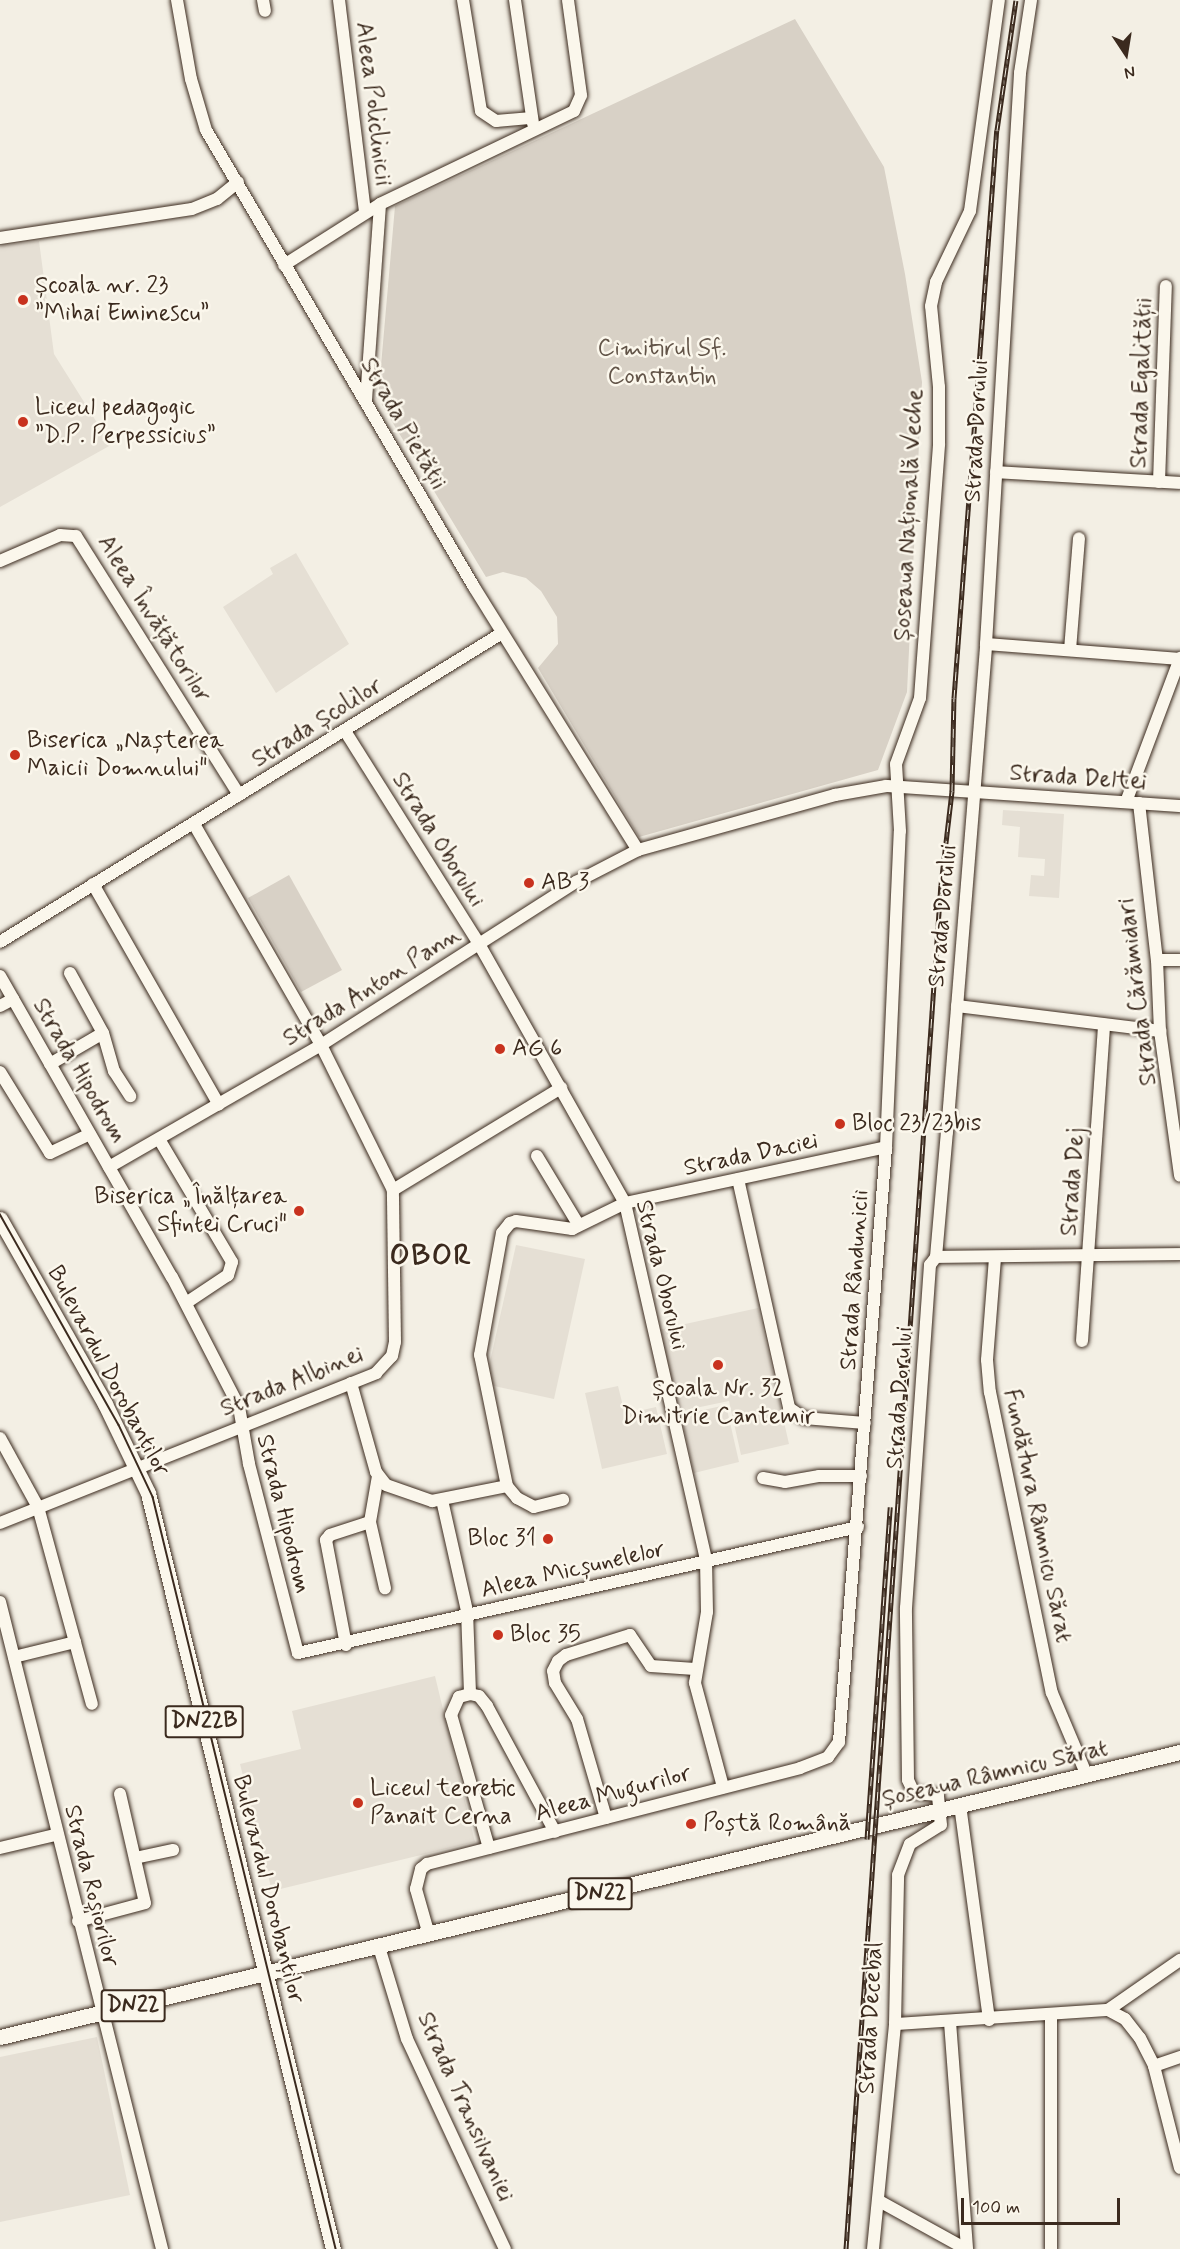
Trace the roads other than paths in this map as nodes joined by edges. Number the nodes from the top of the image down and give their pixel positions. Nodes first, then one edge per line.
1 (177, 0) edge
2 (339, 0) edge
3 (463, 0) edge
4 (515, 0) edge
5 (568, 0) edge
6 (999, 0) edge
7 (1031, 0) edge
8 (533, 124) junction
9 (238, 182) junction
10 (380, 204) junction
11 (365, 212) junction
12 (0, 238) edge
13 (284, 265) junction
14 (1166, 286) dead end
15 (366, 400) junction
16 (996, 472) junction
17 (1159, 482) junction
18 (1180, 483) edge
19 (1079, 538) dead end
20 (0, 561) edge
21 (502, 633) junction
22 (986, 644) junction
23 (1070, 650) junction
24 (1180, 659) edge
25 (345, 731) junction
26 (900, 787) junction
27 (974, 793) junction
28 (239, 795) junction
29 (1126, 802) junction
30 (1139, 803) junction
31 (1180, 806) edge
32 (194, 824) junction
33 (638, 850) junction
34 (93, 884) junction
35 (0, 942) edge
36 (479, 944) junction
37 (1157, 960) junction
38 (1180, 960) edge
39 (70, 974) dead end
40 (0, 976) edge
41 (13, 999) junction
42 (0, 1006) edge
43 (957, 1006) junction
44 (1104, 1025) junction
45 (1160, 1031) junction
46 (103, 1033) junction
47 (321, 1045) junction
48 (50, 1064) junction
49 (0, 1072) edge
50 (561, 1088) junction
51 (130, 1096) dead end
52 (1176, 1100) edge
53 (219, 1105) junction
54 (90, 1134) junction
55 (159, 1139) junction
56 (886, 1148) junction
57 (537, 1156) dead end
58 (109, 1167) junction
59 (1180, 1176) edge
60 (738, 1179) junction
61 (393, 1190) junction
62 (625, 1203) junction
63 (0, 1219) edge
64 (578, 1224) junction
65 (1180, 1254) edge
66 (936, 1257) junction
67 (1090, 1257) junction
68 (995, 1258) junction
69 (186, 1303) junction
70 (1082, 1341) dead end
71 (351, 1383) junction
72 (865, 1423) junction
73 (240, 1425) junction
74 (0, 1438) edge
75 (139, 1469) junction
76 (378, 1476) junction
77 (861, 1476) junction
78 (763, 1478) dead end
79 (507, 1486) junction
80 (442, 1500) junction
81 (563, 1500) dead end
82 (38, 1507) junction
83 (370, 1522) junction
84 (0, 1523) edge
85 (858, 1527) junction
86 (706, 1560) junction
87 (385, 1588) dead end
88 (0, 1602) edge
89 (467, 1617) junction
90 (75, 1642) junction
91 (346, 1645) junction
92 (298, 1653) joint
93 (14, 1657) junction
94 (695, 1669) junction
95 (470, 1694) junction
96 (92, 1704) dead end
97 (1180, 1752) edge
98 (814, 1763) joint
99 (1087, 1776) junction
100 (723, 1787) junction
101 (120, 1794) dead end
102 (960, 1805) junction
103 (942, 1809) junction
104 (606, 1818) junction
105 (555, 1832) junction
106 (56, 1835) junction
107 (0, 1848) edge
108 (489, 1848) junction
109 (173, 1850) dead end
110 (135, 1858) junction
111 (78, 1921) junction
112 (429, 1935) junction
113 (379, 1947) junction
114 (1180, 1960) edge
115 (265, 1976) junction
116 (1108, 2010) junction
117 (101, 2014) junction
118 (1051, 2016) junction
119 (989, 2019) junction
120 (950, 2022) junction
121 (895, 2024) junction
122 (0, 2037) edge
123 (1180, 2057) edge
124 (1154, 2066) junction
125 (1180, 2168) edge
126 (879, 2201) junction
127 (162, 2249) edge
128 (333, 2249) edge
129 (505, 2249) edge
130 (873, 2249) edge
131 (967, 2249) edge
132 (1051, 2249) edge

1 - 9 street, Strada Pietății
2 - 11 street, Aleea Policlinicii
3 - 8 street, Aleea Policlinicii
4 - 8 street
5 - 8 street, Aleea Policlinicii
6 - 26 street, Șoseaua Națională Veche
7 - 16 street, Strada Dorului
8 - 10 street, Aleea Policlinicii
9 - 12 street
9 - 13 street, Strada Pietății
10 - 11 street, Aleea Policlinicii
10 - 15 street
11 - 13 street, Aleea Policlinicii
13 - 15 street, Strada Pietății
14 - 17 street, Strada Egalității
15 - 21 street, Strada Pietății
16 - 17 street
16 - 22 street, Strada Dorului
17 - 18 street
19 - 23 street
20 - 28 street, Aleea Învățătorilor
21 - 25 street, Strada Școlilor
21 - 33 street, Strada Pietății
22 - 23 street
22 - 27 street, Strada Dorului
23 - 24 street
24 - 29 street
25 - 28 street, Strada Școlilor
25 - 36 street, Strada Oborului
26 - 27 street, Strada Anton Pann
26 - 33 street, Strada Anton Pann
26 - 56 street, Strada Rândunicii
27 - 29 street, Strada Deltei
27 - 43 street, Strada Dorului
28 - 32 street, Strada Școlilor
29 - 30 street, Strada Deltei
30 - 31 street, Strada Deltei
30 - 37 street, Strada Cărămidari
32 - 34 street, Strada Școlilor
32 - 47 street
33 - 36 street, Strada Anton Pann
34 - 35 street, Strada Școlilor
34 - 53 street
36 - 47 street, Strada Anton Pann
36 - 50 street, Strada Oborului
37 - 38 street
37 - 45 street, Strada Cărămidari
39 - 46 street
40 - 41 street, Strada Hipodrom
41 - 42 street
41 - 48 street, Strada Hipodrom
43 - 44 street
43 - 66 street, Strada Dorului
44 - 45 street
44 - 67 street, Strada Dej
45 - 52 street, Strada Cărămidari
46 - 48 street
46 - 51 street
47 - 53 street, Strada Anton Pann
47 - 61 street
48 - 54 street, Strada Hipodrom
49 - 54 street
50 - 61 street
50 - 62 street, Strada Oborului
52 - 59 street, Strada Cărămidari
53 - 55 street, Strada Anton Pann
54 - 58 street, Strada Hipodrom
55 - 58 street, Strada Anton Pann
55 - 69 street
56 - 60 street, Strada Daciei
56 - 72 street, Strada Rândunicii
57 - 64 street
58 - 69 street, Strada Hipodrom
60 - 62 street, Strada Daciei
60 - 72 street
61 - 71 street, Strada Albinei
62 - 64 street, Strada Daciei
62 - 86 street, Strada Oborului
63 - 75 main road, Bulevardul Dorobanților / DN22B
64 - 79 street
65 - 67 street
66 - 68 street
66 - 103 street, Strada Dorului
67 - 68 street
67 - 70 street, Strada Dej
68 - 99 street, Fundătura Râmnicu Sărat
69 - 73 street, Strada Hipodrom
71 - 73 street, Strada Albinei
71 - 76 street
72 - 77 street, Strada Rândunicii
73 - 75 street, Strada Albinei
73 - 92 street, Strada Hipodrom
74 - 82 street
75 - 82 street, Strada Albinei
75 - 115 main road, Bulevardul Dorobanților / DN22B
76 - 80 street
76 - 83 street
77 - 78 street
77 - 85 street, Strada Rândunicii
79 - 80 street
79 - 81 street
80 - 89 street
82 - 84 street, Strada Albinei
82 - 90 street
83 - 87 street
83 - 91 street
85 - 86 street, Aleea Micșunelelor
85 - 98 street, Strada Rândunicii
86 - 89 street, Aleea Micșunelelor
86 - 94 street, Strada Oborului
88 - 93 street, Strada Roșiorilor
89 - 91 street, Aleea Micșunelelor
89 - 95 street
90 - 93 street
90 - 96 street
91 - 92 street, Aleea Micșunelelor
93 - 106 street, Strada Roșiorilor
94 - 100 street, Strada Oborului
94 - 104 street
95 - 105 street
95 - 108 street
97 - 99 main road, Șoseaua Râmnicu Sărat / DN22
98 - 100 street, Aleea Mugurilor
99 - 102 main road, Șoseaua Râmnicu Sărat / DN22
100 - 104 street, Aleea Mugurilor
101 - 110 street
102 - 103 main road, Șoseaua Râmnicu Sărat / DN22
102 - 119 street
103 - 112 main road, Șoseaua Râmnicu Sărat / DN22
103 - 121 street, Strada Decebal
104 - 105 street, Aleea Mugurilor
105 - 108 street, Aleea Mugurilor
106 - 107 street
106 - 111 street, Strada Roșiorilor
108 - 112 street, Aleea Mugurilor
109 - 110 street
110 - 111 street
111 - 117 street, Strada Roșiorilor
112 - 113 main road, DN22
113 - 115 main road, DN22
113 - 129 street, Strada Transilvaniei
114 - 116 street
115 - 117 main road, DN22
115 - 128 main road, Bulevardul Dorobanților / DN22B
116 - 118 street
116 - 124 street
117 - 122 main road, DN22
117 - 127 street, Strada Roșiorilor
118 - 119 street
118 - 132 street
119 - 120 street
120 - 121 street
120 - 131 street
121 - 126 street, Strada Decebal
123 - 124 street
124 - 125 street
126 - 130 street, Strada Decebal
126 - 131 street

